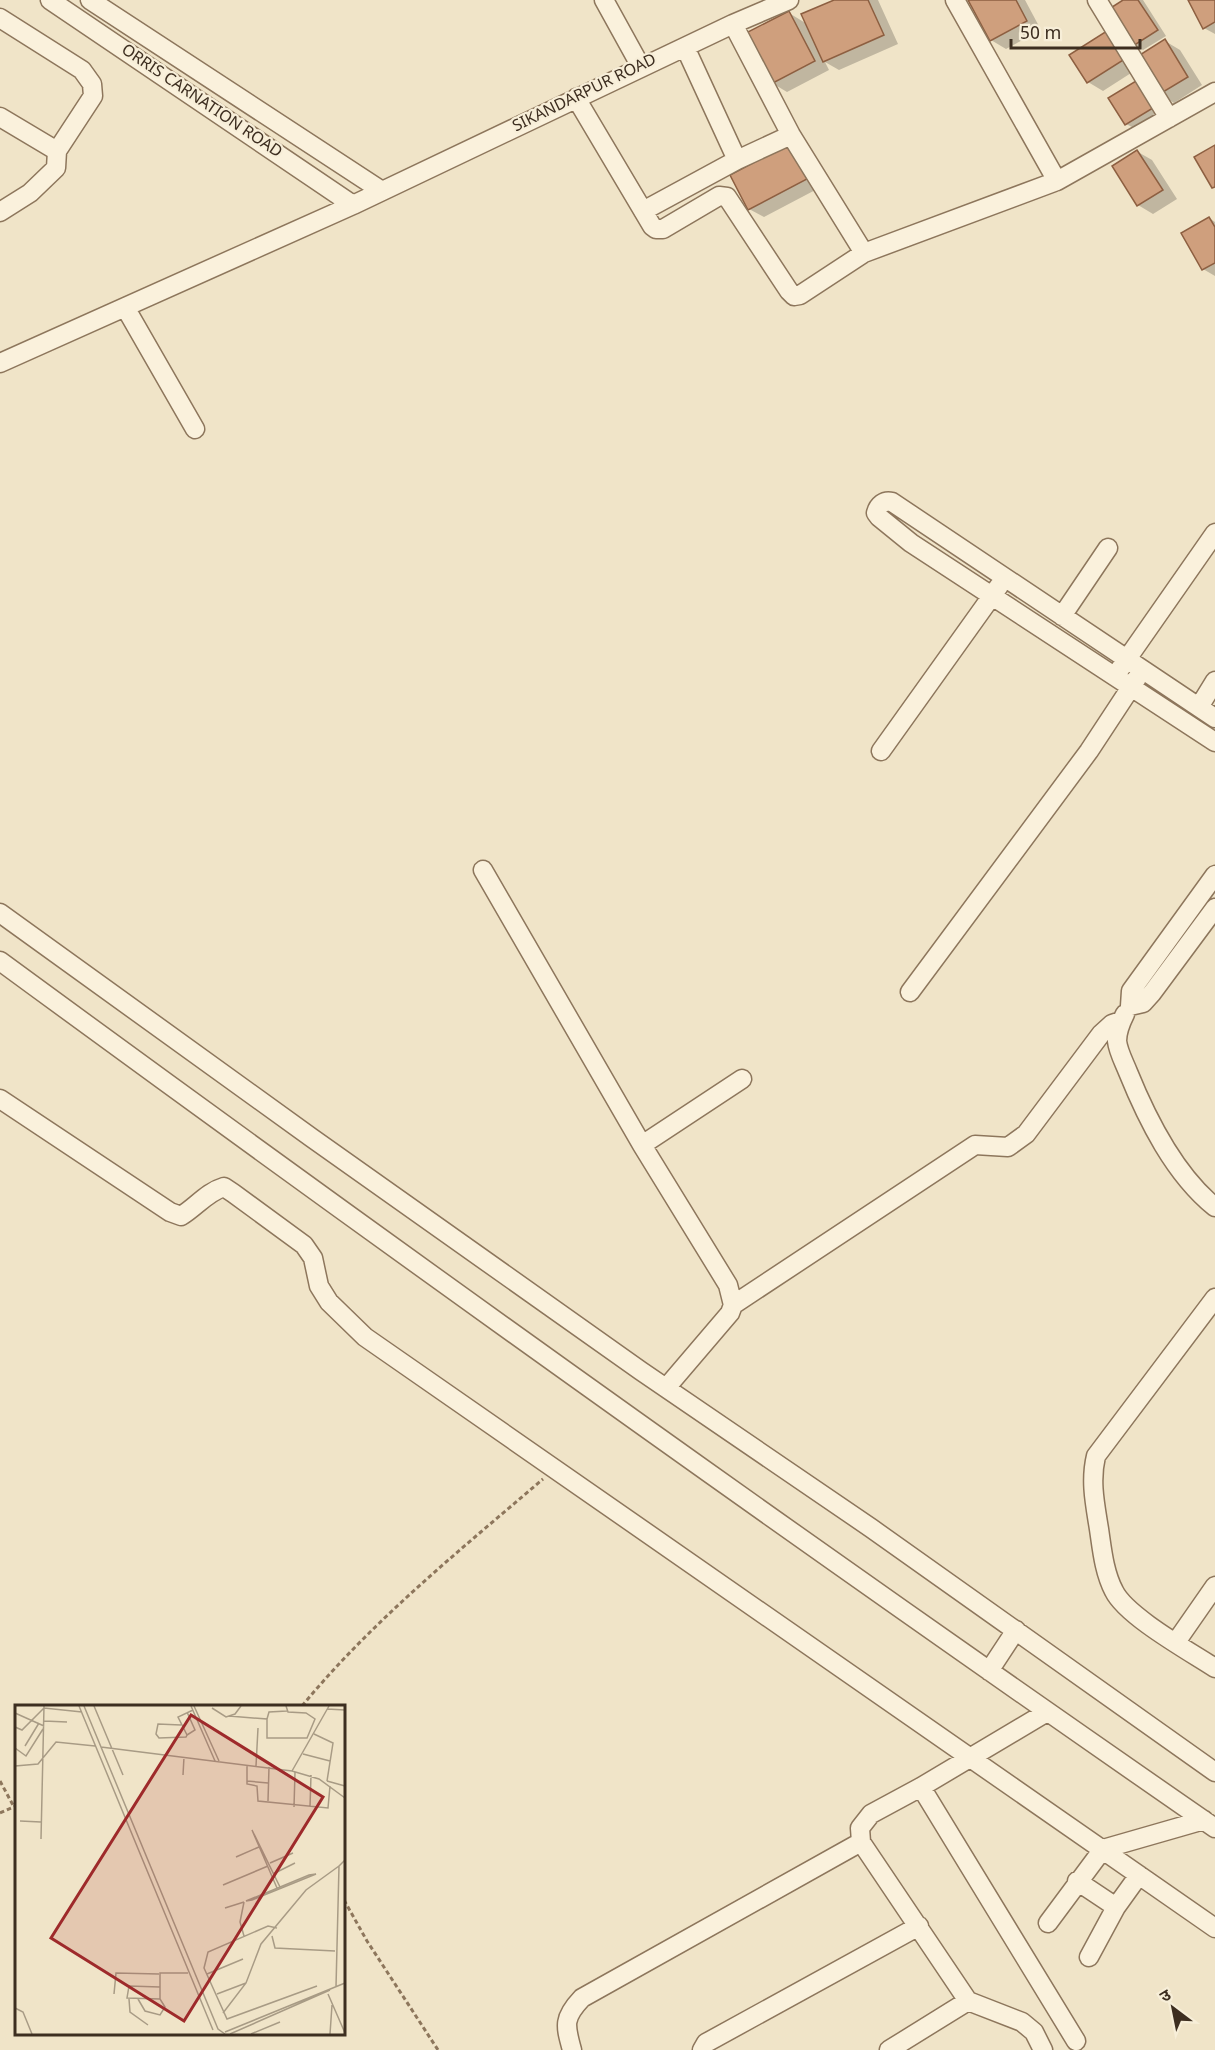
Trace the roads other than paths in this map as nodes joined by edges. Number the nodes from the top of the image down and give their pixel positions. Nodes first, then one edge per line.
1 (50, 0) edge
2 (90, 0) edge
3 (604, 0) edge
4 (789, 0) edge
5 (955, 0) edge
6 (1097, 0) edge
7 (0, 18) edge
8 (733, 24) junction
9 (685, 47) junction
10 (641, 67) junction
11 (1215, 92) edge
12 (576, 98) junction
13 (0, 117) edge
14 (1169, 118) junction
15 (791, 135) junction
16 (57, 151) junction
17 (736, 160) junction
18 (1057, 181) junction
19 (382, 191) junction
20 (353, 205) junction
21 (643, 211) junction
22 (0, 212) edge
23 (864, 253) junction
24 (125, 307) junction
25 (0, 363) edge
26 (195, 429) dead end
27 (1215, 533) edge
28 (1108, 549) dead end
29 (1006, 577) junction
30 (993, 596) junction
31 (1062, 616) junction
32 (1126, 659) junction
33 (1143, 669) junction
34 (1215, 681) edge
35 (1123, 682) junction
36 (1199, 707) junction
37 (1215, 718) edge
38 (1215, 742) edge
39 (882, 751) dead end
40 (483, 870) dead end
41 (1215, 875) edge
42 (1215, 908) edge
43 (0, 913) edge
44 (0, 961) edge
45 (910, 992) dead end
46 (1126, 1013) junction
47 (742, 1079) dead end
48 (0, 1099) edge
49 (642, 1145) junction
50 (1215, 1207) edge
51 (1215, 1298) edge
52 (733, 1305) junction
53 (666, 1388) junction
54 (1215, 1586) edge
55 (1016, 1630) junction
56 (1176, 1642) junction
57 (1215, 1668) edge
58 (989, 1671) junction
59 (1047, 1712) junction
60 (969, 1759) junction
61 (1215, 1772) edge
62 (921, 1787) junction
63 (1210, 1824) edge
64 (861, 1842) junction
65 (1102, 1850) junction
66 (1139, 1875) junction
67 (1077, 1881) junction
68 (1116, 1907) junction
69 (1048, 1923) dead end
70 (918, 1926) junction
71 (1215, 1928) edge
72 (1089, 1957) dead end
73 (968, 2001) junction
74 (1076, 2041) dead end
75 (573, 2050) edge
76 (702, 2050) edge
77 (890, 2050) edge
78 (1043, 2050) edge

1 - 20 street, ORRIS CARNATION ROAD
2 - 19 street, ORRIS CARNATION ROAD
3 - 10 street
4 - 8 street, SIKANDARPUR ROAD
5 - 18 street
6 - 14 street
7 - 16 street
8 - 9 street, SIKANDARPUR ROAD
8 - 15 street
9 - 10 street, SIKANDARPUR ROAD
9 - 17 street
10 - 12 street, SIKANDARPUR ROAD
11 - 14 street
12 - 19 street, SIKANDARPUR ROAD
12 - 21 street
13 - 16 street
14 - 18 street
15 - 17 street
15 - 23 street
16 - 22 street
17 - 21 street
18 - 23 street
19 - 20 street, SIKANDARPUR ROAD
20 - 24 street, SIKANDARPUR ROAD
21 - 23 street
24 - 25 street, SIKANDARPUR ROAD
24 - 26 street
27 - 32 street
28 - 31 street
29 - 30 street
29 - 30 street
29 - 31 street
30 - 35 street
30 - 39 street
31 - 32 street
32 - 33 street
32 - 35 street
33 - 35 street
33 - 36 street
34 - 36 street
35 - 38 street
35 - 45 street
36 - 37 street
40 - 49 street
41 - 46 street
42 - 46 street
43 - 53 street
44 - 58 street
46 - 50 street
46 - 52 street
47 - 49 street
48 - 60 street
49 - 52 street
51 - 56 street
52 - 53 street
53 - 55 street
54 - 56 street
55 - 58 street
55 - 61 street
56 - 57 street
58 - 59 street
59 - 60 street
59 - 63 street
60 - 62 street
60 - 65 street
62 - 64 street
62 - 74 street
63 - 65 street
64 - 70 street
64 - 75 street
65 - 66 street
65 - 67 street
66 - 68 street
66 - 71 street
67 - 68 street
67 - 69 street
68 - 72 street
70 - 73 street
70 - 76 street
73 - 77 street
73 - 78 street

